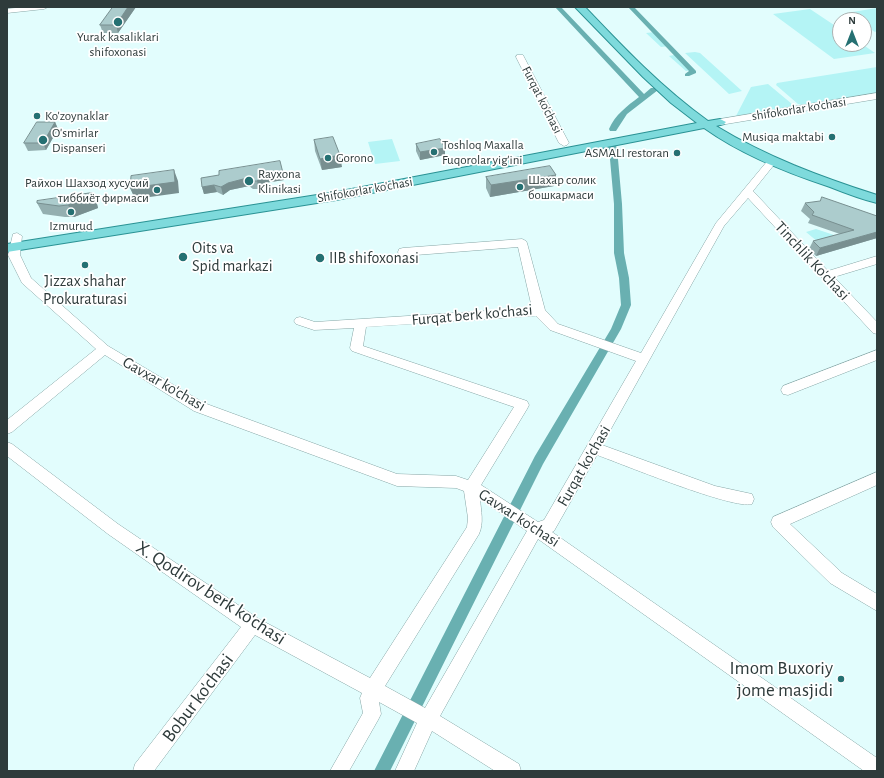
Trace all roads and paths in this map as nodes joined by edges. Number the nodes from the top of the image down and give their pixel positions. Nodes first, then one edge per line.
1 (44, 7) edge
2 (580, 7) edge
3 (592, 7) edge
4 (8, 11) edge
5 (7, 21) edge
6 (625, 39) dead end
7 (520, 57) dead end
8 (685, 96) dead end
9 (877, 96) edge
10 (709, 120) junction
11 (564, 143) junction
12 (772, 161) junction
13 (877, 189) edge
14 (747, 192) junction
15 (877, 199) edge
16 (12, 242) edge
17 (403, 252) dead end
18 (877, 260) edge
19 (826, 275) junction
20 (539, 312) junction
21 (300, 321) dead end
22 (361, 323) junction
23 (877, 330) edge
24 (104, 349) junction
25 (877, 355) edge
26 (644, 359) junction
27 (788, 390) dead end
28 (7, 428) edge
29 (7, 448) edge
30 (594, 448) junction
31 (877, 478) edge
32 (471, 488) junction
33 (747, 499) dead end
34 (536, 529) junction
35 (877, 604) edge
36 (253, 625) junction
37 (373, 689) junction
38 (428, 719) junction
39 (877, 769) edge
40 (142, 771) edge
41 (339, 771) edge
42 (404, 771) edge
43 (512, 771) edge

1 - 4 street
2 - 10 main road
3 - 6 main road
4 - 5 street
7 - 11 street, Furqat ko'chasi
8 - 10 main road
9 - 10 street, shifokorlar ko'chasi
10 - 11 main road, Shifokorlar ko'chasi
10 - 12 main road
10 - 13 main road
10 - 16 main road, Shifokorlar ko'chasi
11 - 16 main road, Shifokorlar ko'chasi
12 - 14 street, Furqat ko'chasi
12 - 15 main road
14 - 19 street, Tinchlik Ko'chasi
14 - 26 street, Furqat ko'chasi
16 - 24 street, Gavxar ko'chasi
17 - 20 street, Furqat berk ko'chasi
18 - 19 street
19 - 23 street, Tinchlik Ko'chasi
20 - 22 street, Furqat berk ko'chasi
20 - 26 street
21 - 22 street, Furqat berk ko'chasi
22 - 32 street
24 - 28 street
24 - 32 street, Gavxar ko'chasi
25 - 27 street
26 - 30 street, Furqat ko'chasi
29 - 36 street, X. Qodirov berk ko'chasi
30 - 33 street
30 - 34 street, Furqat ko'chasi
31 - 35 street
32 - 34 street, Gavxar ko'chasi
32 - 37 street
34 - 38 street
34 - 39 street, Gavxar ko'chasi
36 - 37 street, X. Qodirov berk ko'chasi
36 - 40 street, Bobur ko'chasi
37 - 38 street, X. Qodirov berk ko'chasi
37 - 41 street
38 - 42 street
38 - 43 street, X. Qodirov berk ko'chasi

